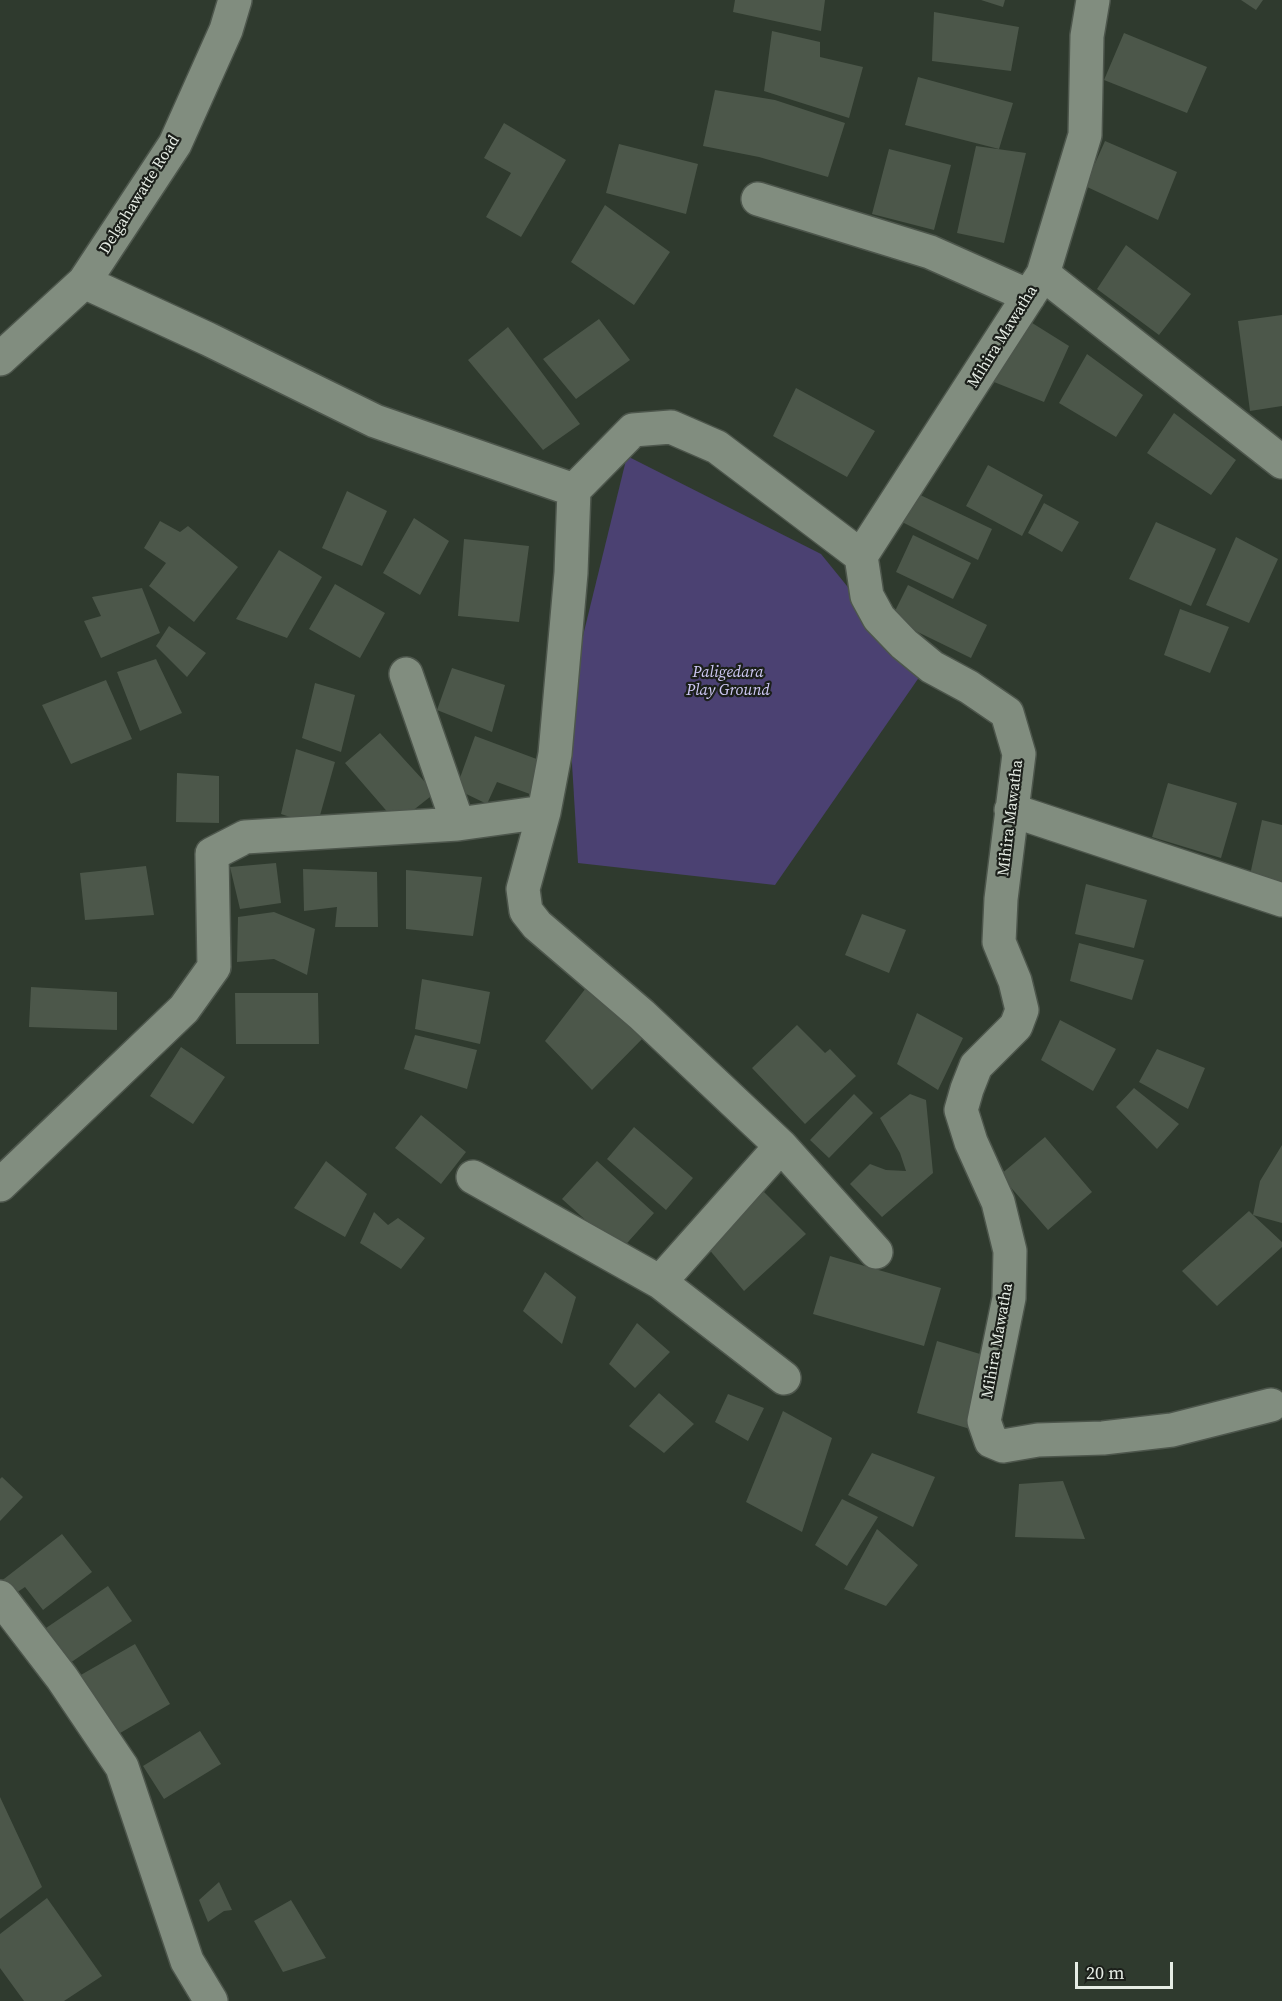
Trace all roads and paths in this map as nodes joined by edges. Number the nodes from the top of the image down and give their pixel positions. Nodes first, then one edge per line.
1 (235, 0) edge
2 (1093, 0) edge
3 (758, 199) dead end
4 (84, 282) junction
5 (1036, 285) junction
6 (0, 359) edge
7 (1282, 462) edge
8 (574, 490) junction
9 (861, 556) junction
10 (406, 674) dead end
11 (1011, 810) junction
12 (543, 812) junction
13 (458, 824) junction
14 (1282, 900) edge
15 (781, 1146) junction
16 (473, 1177) dead end
17 (0, 1185) edge
18 (876, 1252) dead end
19 (660, 1282) junction
20 (784, 1378) dead end
21 (1271, 1405) dead end
22 (0, 1597) edge
23 (211, 2001) edge

1 - 4 street, Delgahawatte Road
2 - 5 street, Mihira Mawatha
3 - 5 street
4 - 6 street, Delgahawatte Road
4 - 8 street
5 - 7 street
5 - 9 street, Mihira Mawatha
8 - 9 street
8 - 12 street
9 - 11 street, Mihira Mawatha
10 - 13 street
11 - 14 street
11 - 21 street, Mihira Mawatha
12 - 13 street
12 - 15 street
13 - 17 street
15 - 18 street
15 - 19 street
16 - 19 street
19 - 20 street
22 - 23 street

